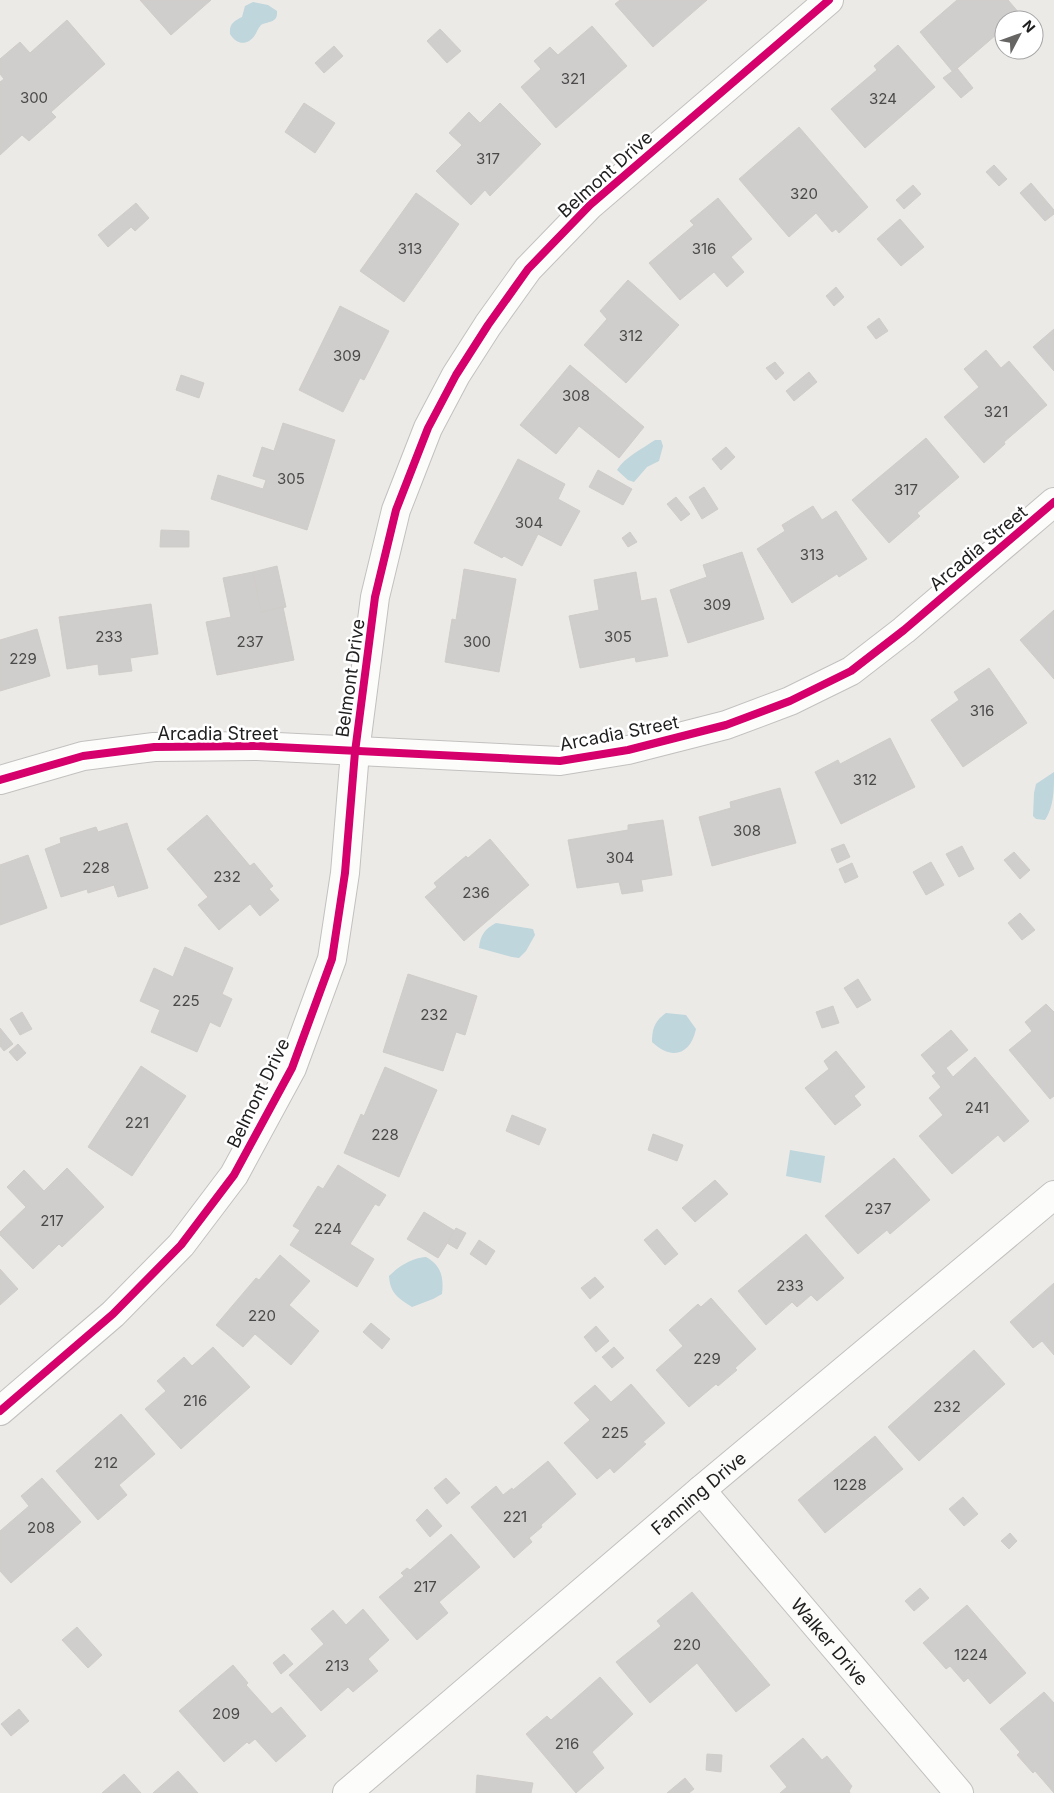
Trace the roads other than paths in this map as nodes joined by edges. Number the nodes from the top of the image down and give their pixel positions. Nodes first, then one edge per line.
1 (829, 0) edge
2 (1054, 502) edge
3 (355, 752) junction
4 (0, 780) edge
5 (1054, 1195) edge
6 (0, 1411) edge
7 (701, 1490) junction
8 (347, 1793) edge
9 (959, 1793) edge

1 - 3 street, Belmont Drive
2 - 3 street, Arcadia Street
3 - 4 street, Arcadia Street
3 - 6 street, Belmont Drive
5 - 7 street, Fanning Drive
7 - 8 street, Fanning Drive
7 - 9 street, Walker Drive

